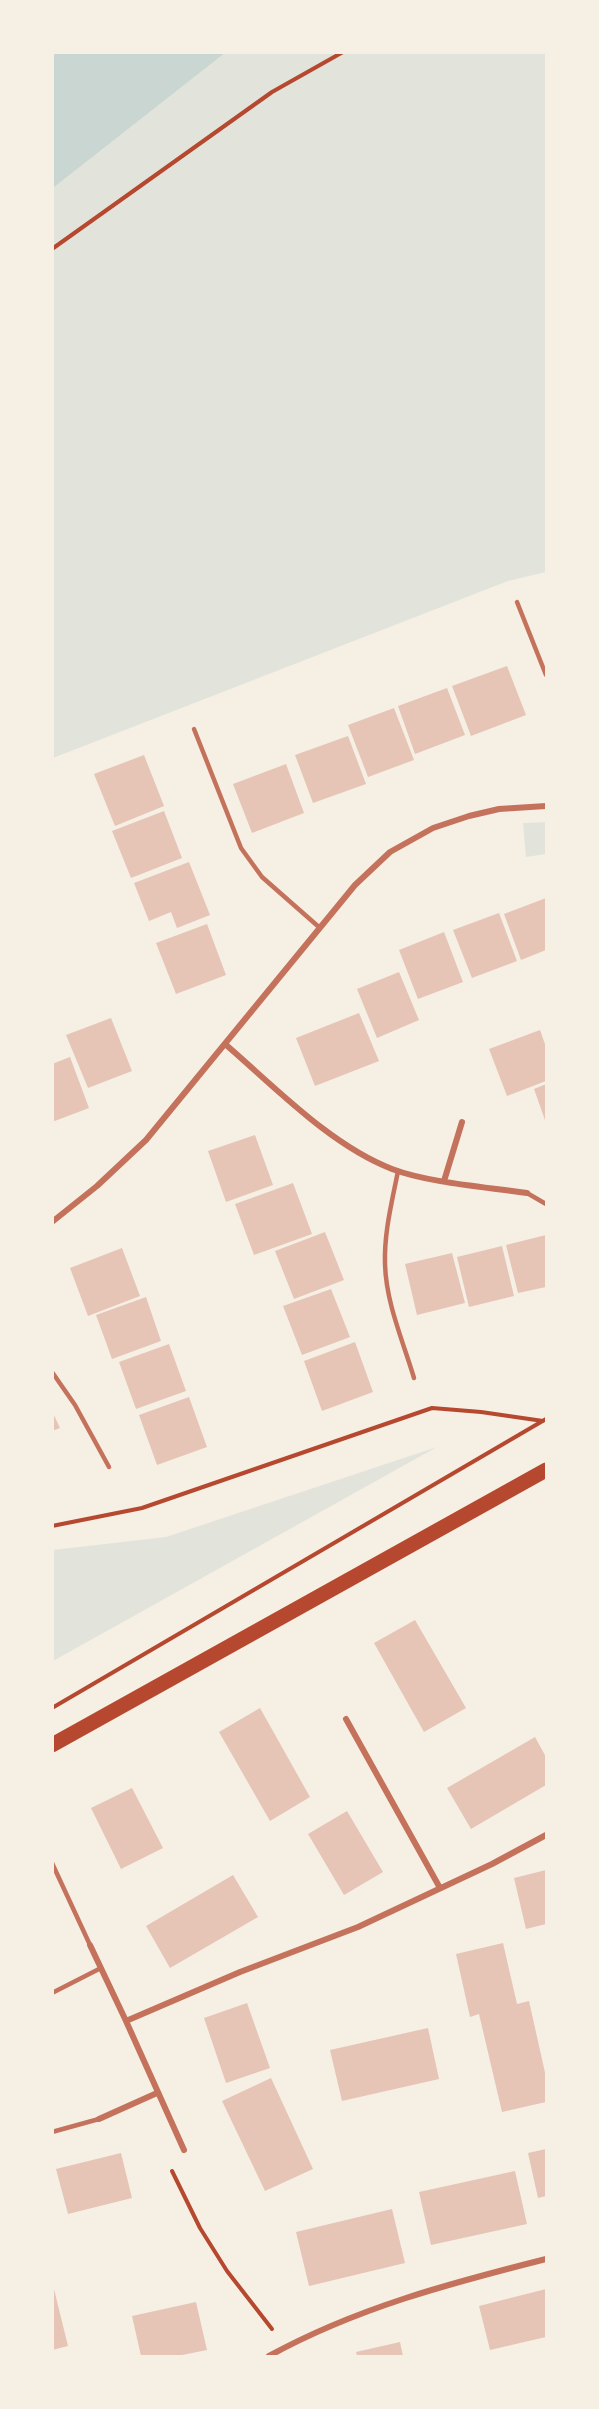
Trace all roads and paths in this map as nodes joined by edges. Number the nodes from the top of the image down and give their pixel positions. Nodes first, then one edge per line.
1 (343, 52) edge
2 (52, 249) edge
3 (517, 602) dead end
4 (546, 675) edge
5 (194, 729) dead end
6 (546, 806) edge
7 (320, 928) junction
8 (225, 1044) junction
9 (462, 1122) dead end
10 (398, 1172) junction
11 (444, 1181) junction
12 (527, 1193) joint
13 (546, 1204) edge
14 (52, 1222) edge
15 (52, 1372) edge
16 (414, 1378) dead end
17 (545, 1420) edge
18 (109, 1467) dead end
19 (546, 1470) edge
20 (52, 1526) edge
21 (52, 1708) edge
22 (346, 1719) dead end
23 (52, 1744) edge
24 (546, 1835) edge
25 (52, 1863) edge
26 (440, 1888) junction
27 (90, 1945) joint
28 (101, 1968) junction
29 (52, 1993) edge
30 (126, 2021) junction
31 (157, 2093) junction
32 (99, 2119) joint
33 (52, 2132) edge
34 (184, 2150) joint
35 (546, 2259) edge
36 (286, 2347) junction
37 (269, 2356) edge

1 - 2 path
3 - 4 lane
5 - 7 lane
6 - 7 street
7 - 8 street
8 - 10 street
8 - 14 street
9 - 11 street
10 - 11 street
10 - 16 lane
11 - 12 street
12 - 13 lane
15 - 18 lane
17 - 20 path
17 - 21 path
19 - 23 main road
22 - 26 street
24 - 26 street
25 - 27 lane
26 - 30 street
27 - 28 street
28 - 29 lane
28 - 30 street
30 - 31 street
31 - 32 street
31 - 34 street
32 - 33 lane
34 - 36 path
35 - 36 street
36 - 37 street

